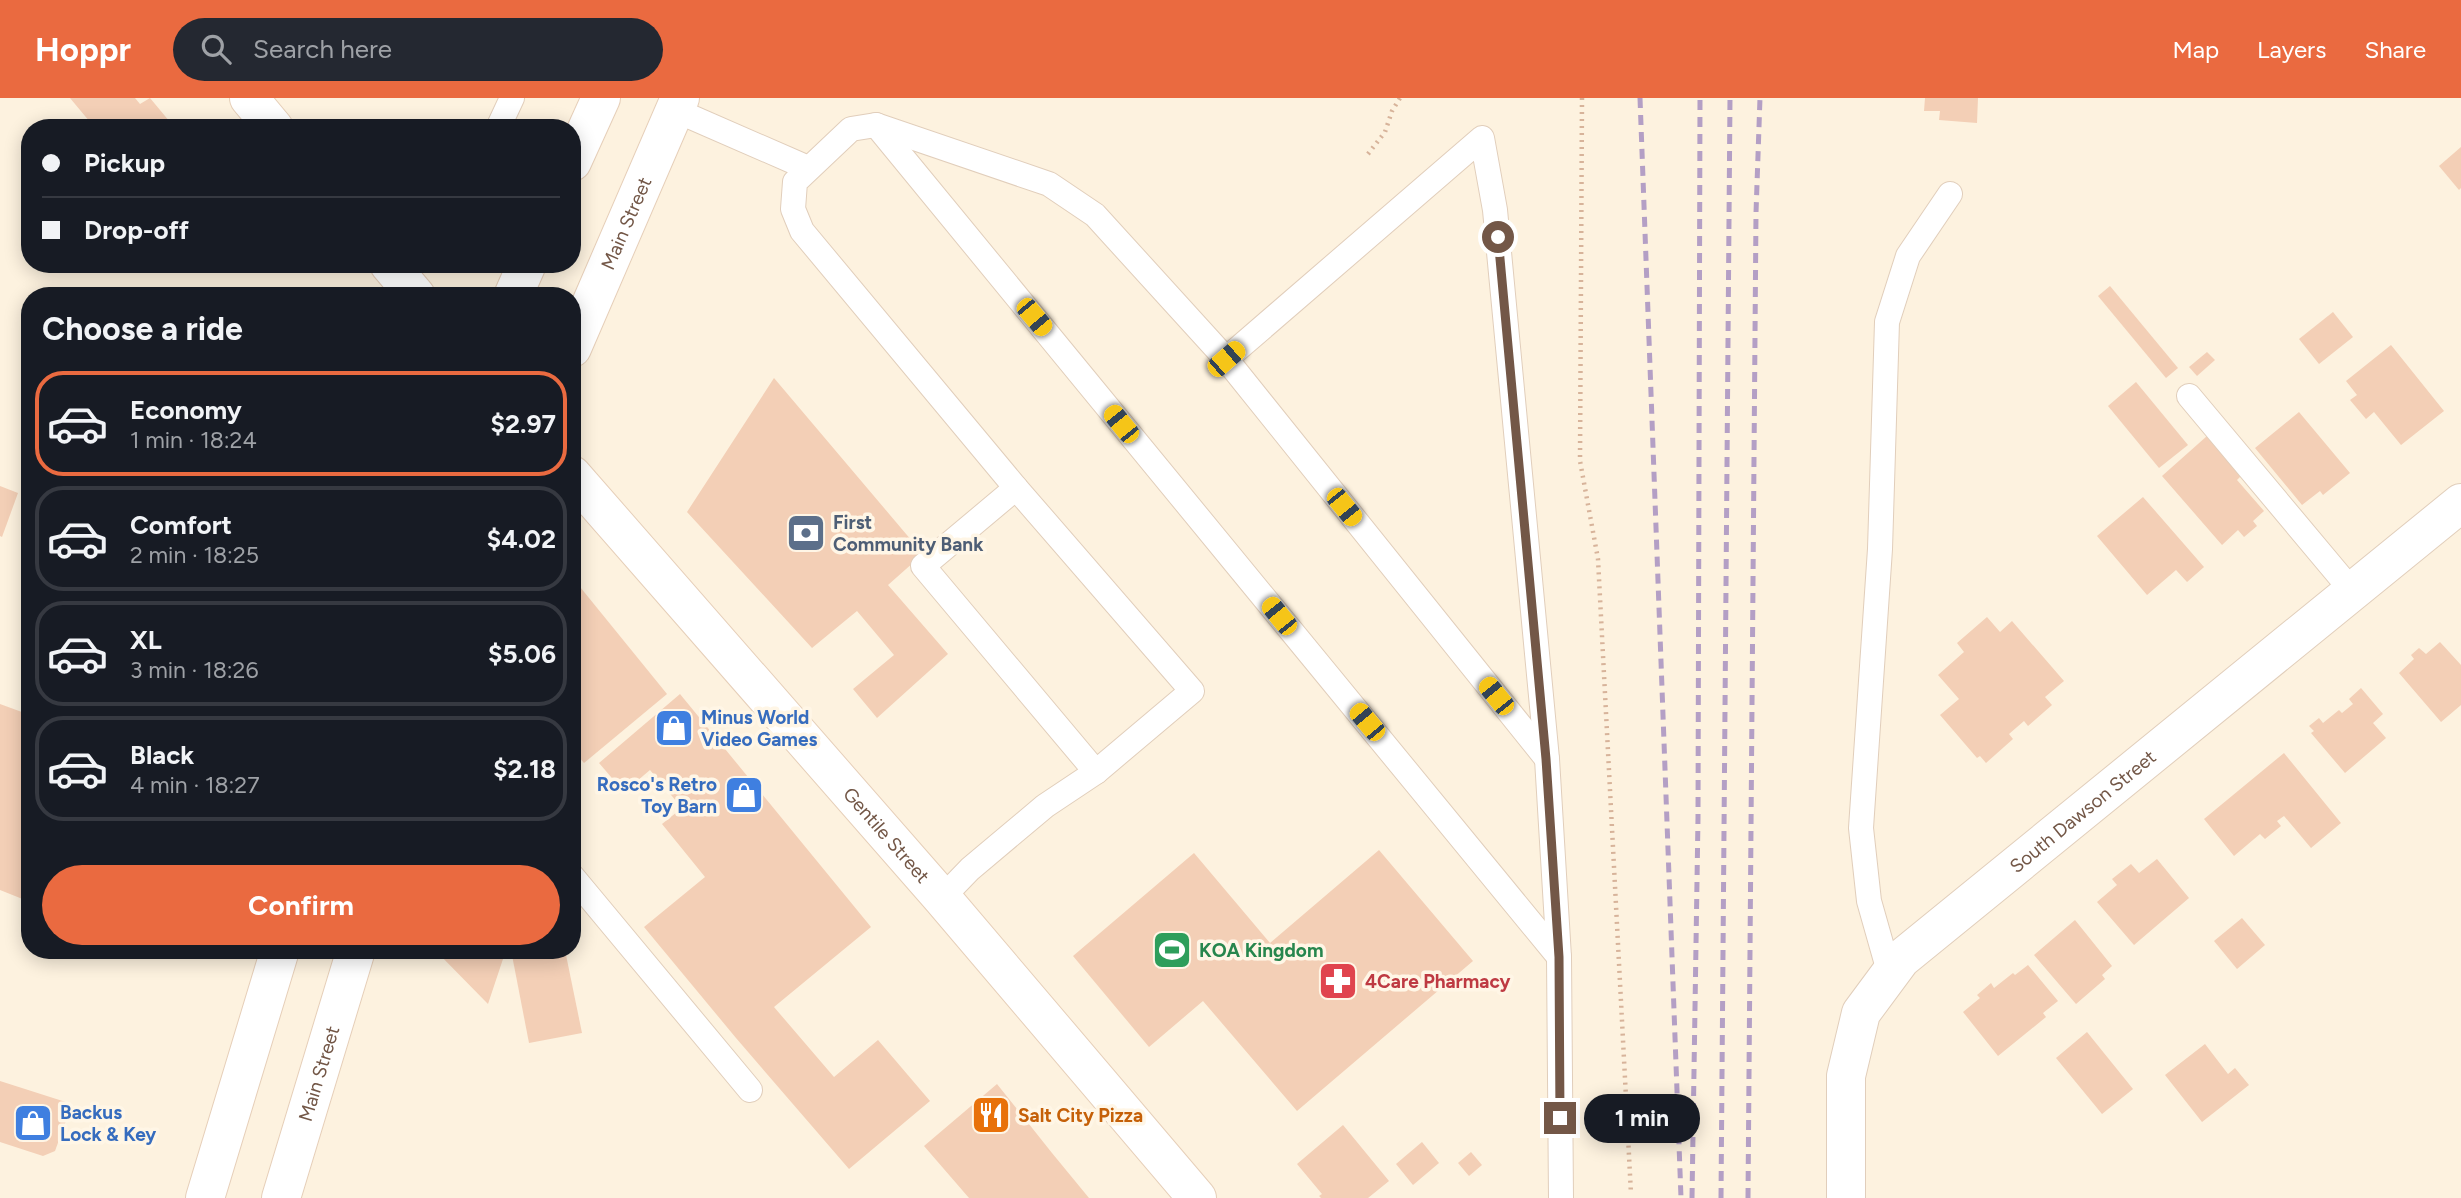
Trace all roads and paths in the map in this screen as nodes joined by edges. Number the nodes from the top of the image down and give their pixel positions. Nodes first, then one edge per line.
1 (249, 98) edge
2 (512, 98) edge
3 (601, 98) edge
4 (1400, 98) edge
5 (1582, 98) edge
6 (677, 104) edge
7 (266, 119) edge
8 (502, 119) edge
9 (876, 125) junction
10 (581, 142) edge
11 (1368, 153) dead end
12 (808, 168) junction
13 (1950, 194) dead end
14 (397, 273) edge
15 (408, 287) edge
16 (581, 327) edge
17 (1226, 359) junction
18 (2189, 396) dead end
19 (581, 485) edge
20 (1016, 488) junction
21 (2461, 503) edge
22 (2353, 592) junction
23 (1546, 759) junction
24 (1096, 772) junction
25 (581, 887) edge
26 (942, 898) junction
27 (1559, 957) junction
28 (277, 959) edge
29 (353, 959) edge
30 (1890, 975) junction
31 (750, 1090) dead end
32 (1632, 1194) dead end
33 (205, 1198) edge
34 (281, 1198) edge
35 (1196, 1198) edge
36 (1561, 1198) edge
37 (1846, 1198) edge

1 - 7 main road
2 - 8 lane
3 - 10 main road
4 - 11 path
5 - 32 path
6 - 12 lane
6 - 16 main road, Main Street
9 - 12 lane
9 - 17 lane
9 - 27 lane
12 - 20 lane
13 - 30 lane
14 - 15 main road
17 - 23 lane
17 - 23 lane
18 - 22 lane
19 - 26 main road, Gentile Street
20 - 24 lane
20 - 24 lane
21 - 22 main road, South Dawson Street
22 - 30 main road, South Dawson Street
23 - 27 lane
24 - 26 lane
25 - 31 lane
26 - 35 main road, Gentile Street
27 - 36 lane
28 - 33 main road
29 - 34 main road, Main Street
30 - 37 main road, South Dawson Street

